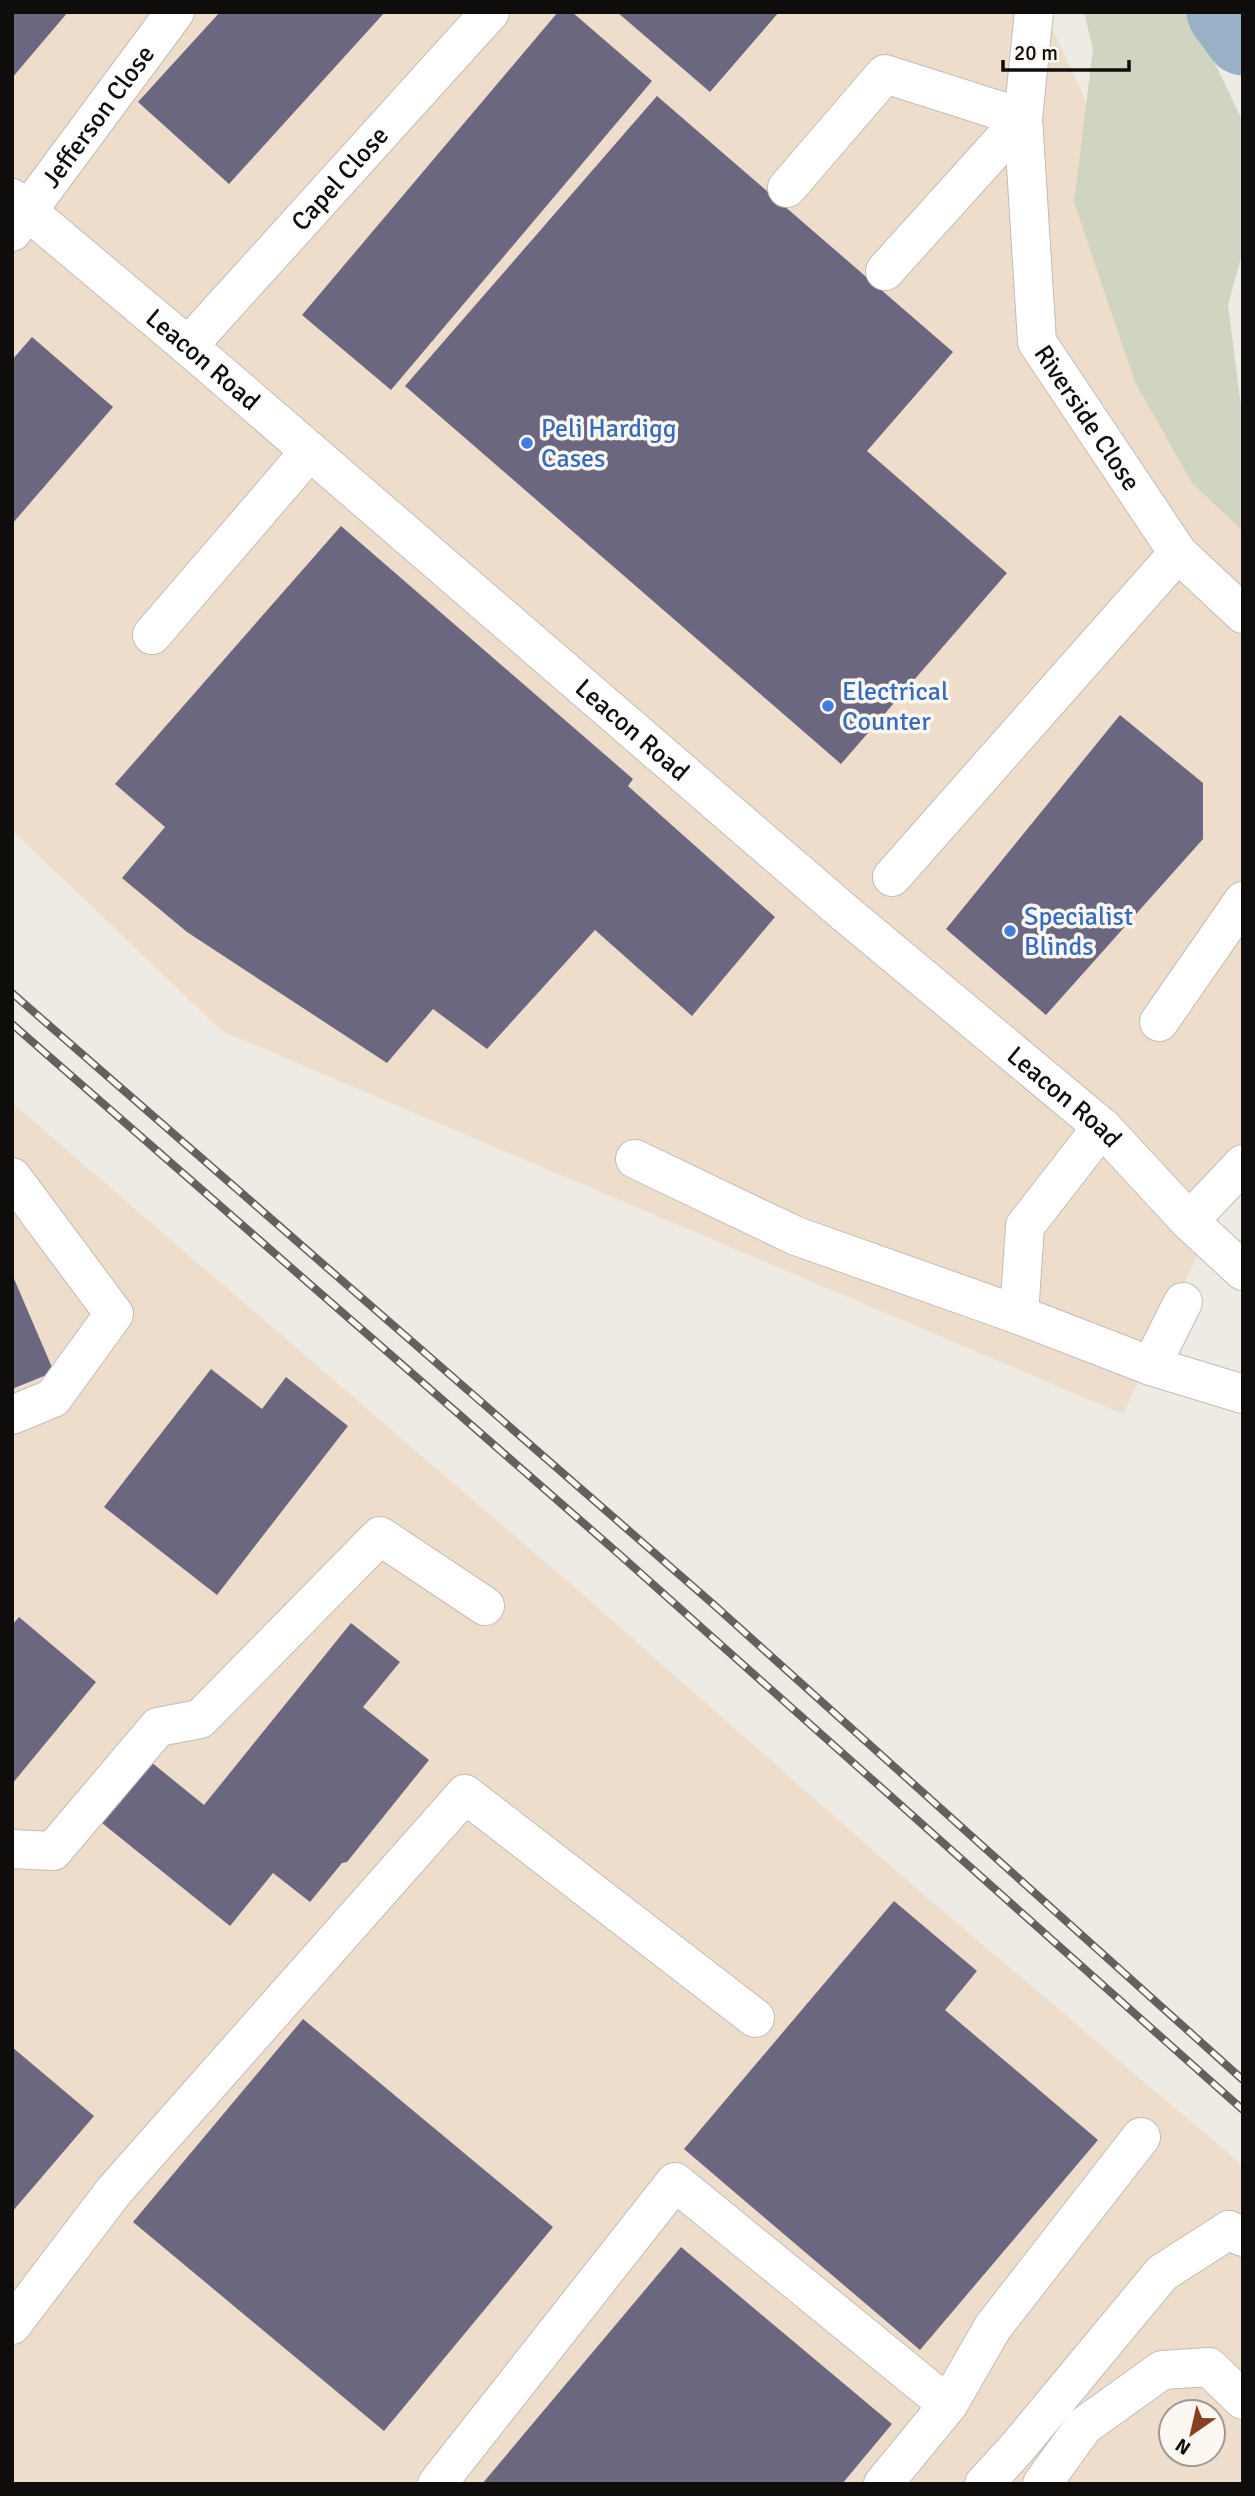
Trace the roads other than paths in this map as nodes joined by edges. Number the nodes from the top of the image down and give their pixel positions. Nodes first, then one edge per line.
1 (490, 12) edge
2 (1034, 12) edge
3 (165, 16) edge
4 (1023, 118) junction
5 (787, 188) dead end
6 (18, 214) edge
7 (885, 271) dead end
8 (188, 346) junction
9 (310, 451) junction
10 (1178, 553) junction
11 (1243, 614) edge
12 (152, 635) dead end
13 (892, 877) dead end
14 (1243, 901) edge
15 (1158, 1022) dead end
16 (1102, 1127) junction
17 (635, 1159) dead end
18 (1243, 1164) edge
19 (12, 1177) edge
20 (1189, 1221) junction
21 (1243, 1271) edge
22 (1182, 1302) dead end
23 (1019, 1315) junction
24 (1150, 1366) junction
25 (1243, 1394) edge
26 (12, 1415) edge
27 (485, 1606) dead end
28 (12, 1849) edge
29 (755, 2018) dead end
30 (1141, 2137) dead end
31 (1243, 2237) edge
32 (12, 2325) edge
33 (1243, 2400) edge
34 (948, 2405) junction
35 (437, 2484) edge
36 (883, 2484) edge
37 (984, 2484) edge
38 (1042, 2484) edge

1 - 8 street, Capel Close
2 - 4 street, Riverside Close
3 - 6 street, Jefferson Close
4 - 5 street
4 - 7 street
4 - 10 street, Riverside Close
6 - 8 street, Leacon Road
8 - 9 street, Leacon Road
9 - 12 street
9 - 16 street, Leacon Road
10 - 11 street, Riverside Close
10 - 13 street
14 - 15 street
16 - 20 street, Leacon Road
16 - 23 street
17 - 23 street
18 - 20 street
19 - 26 street
20 - 21 street, Leacon Road
22 - 24 street
23 - 24 street
24 - 25 street
27 - 28 street
29 - 32 street
30 - 34 street
31 - 37 street
33 - 38 street
34 - 35 street
34 - 36 street

